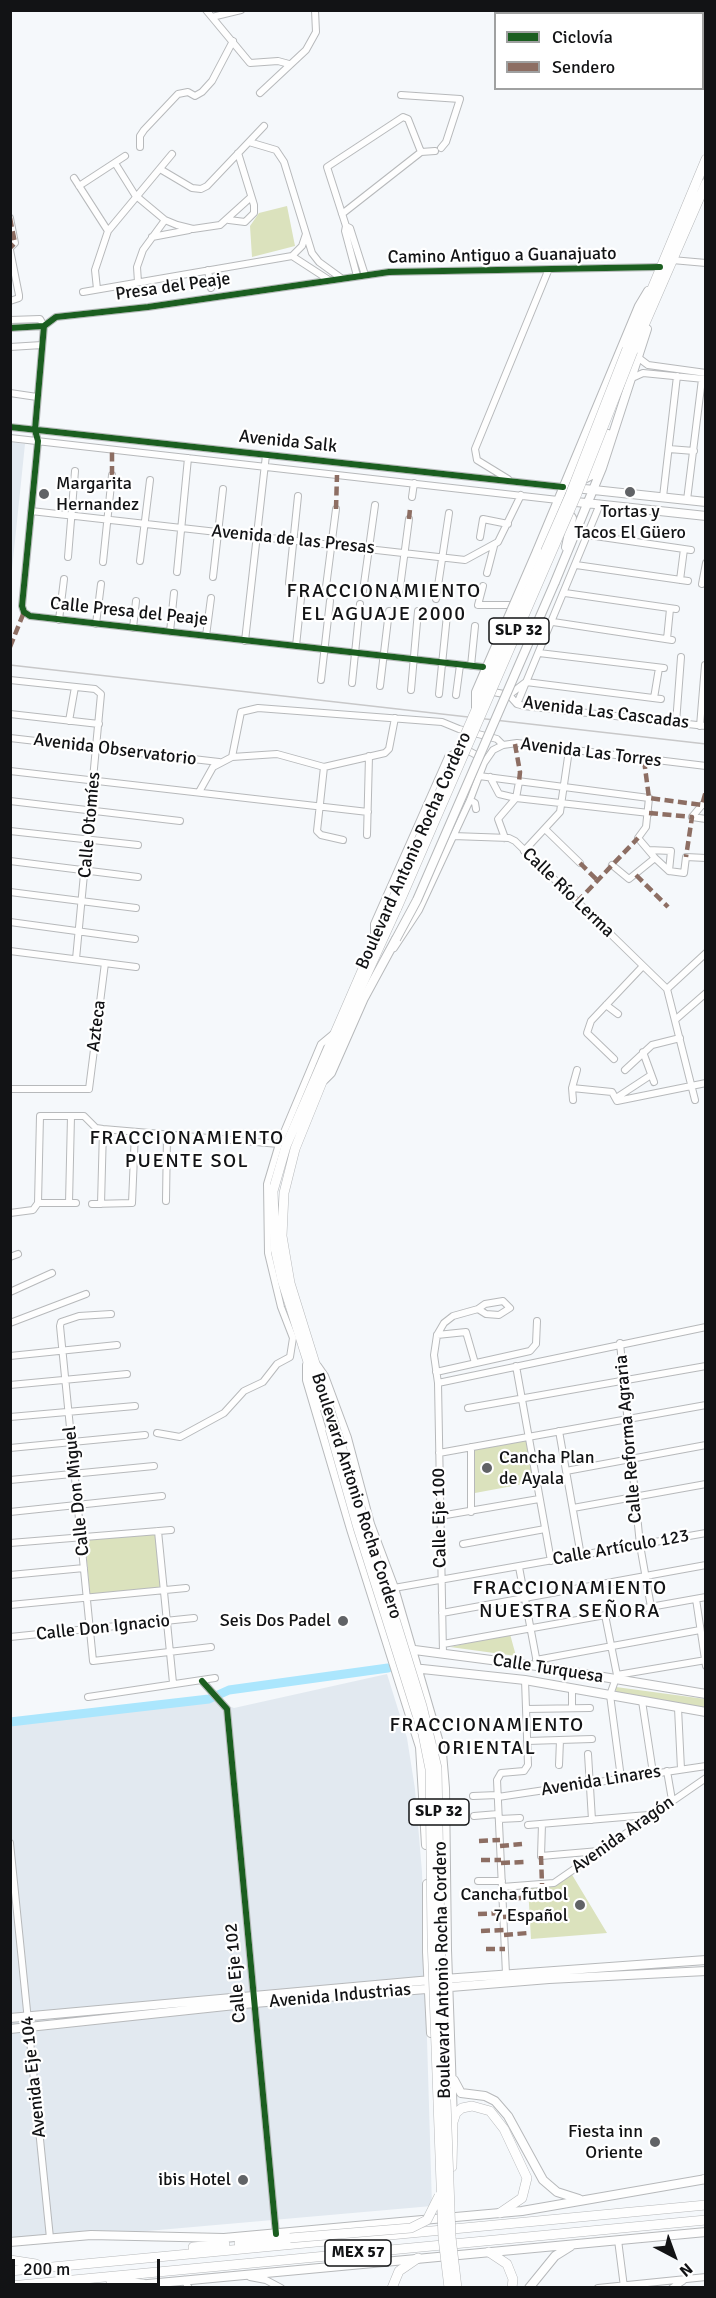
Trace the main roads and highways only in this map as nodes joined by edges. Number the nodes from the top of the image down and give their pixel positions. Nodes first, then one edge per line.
1 (705, 159) edge
2 (705, 183) edge
3 (659, 280) junction
4 (632, 352) junction
5 (621, 404) junction
6 (579, 448) junction
7 (562, 488) junction
8 (593, 490) junction
9 (658, 497) junction
10 (558, 500) junction
11 (588, 502) junction
12 (705, 502) edge
13 (652, 510) junction
14 (705, 516) edge
15 (550, 518) junction
16 (566, 556) junction
17 (476, 708) junction
18 (394, 906) junction
19 (323, 1081) junction
20 (310, 1363) junction
21 (325, 1405) junction
22 (405, 1625) junction
23 (385, 1631) junction
24 (411, 1648) junction
25 (392, 1653) junction
26 (417, 1667) junction
27 (398, 1672) junction
28 (423, 1687) junction
29 (404, 1693) junction
30 (705, 1694) edge
31 (705, 1712) edge
32 (447, 1950) junction
33 (427, 1952) junction
34 (678, 1962) junction
35 (705, 1962) edge
36 (448, 1965) junction
37 (428, 1966) junction
38 (624, 1970) junction
39 (701, 1971) edge
40 (677, 1972) junction
41 (462, 1977) junction
42 (413, 1981) junction
43 (449, 1983) junction
44 (428, 1984) junction
45 (466, 1986) junction
46 (407, 1991) junction
47 (254, 1999) junction
48 (450, 2007) junction
49 (430, 2009) junction
50 (10, 2018) edge
51 (10, 2029) edge
52 (452, 2070) junction
53 (439, 2122) junction
54 (453, 2122) junction
55 (449, 2178) junction
56 (705, 2179) edge
57 (442, 2188) junction
58 (582, 2200) junction
59 (705, 2205) edge
60 (500, 2213) junction
61 (705, 2220) edge
62 (705, 2232) edge
63 (447, 2237) junction
64 (224, 2238) junction
65 (10, 2242) edge
66 (576, 2244) junction
67 (193, 2247) junction
68 (489, 2252) junction
69 (159, 2256) junction
70 (418, 2258) junction
71 (10, 2260) edge
72 (50, 2267) junction
73 (10, 2271) edge
74 (88, 2279) junction
75 (143, 2284) junction
76 (187, 2284) edge
77 (10, 2286) edge
78 (453, 2286) edge
79 (105, 2288) edge
80 (392, 2288) edge
81 (512, 2288) edge
82 (529, 2288) edge

1 - 3 highway, SLP 32
2 - 3 highway, SLP 32
3 - 4 highway, SLP 32
3 - 6 main road
4 - 5 main road
4 - 17 highway, Boulevard Antonio Rocha Cordero / SLP 32, bridge
4 - 18 highway, Boulevard Antonio Rocha Cordero / SLP 32, bridge
5 - 6 main road
5 - 8 main road
6 - 7 main road
7 - 8 main road, Avenida Salk
7 - 10 main road
8 - 9 main road, Avenida Salk
8 - 11 main road
9 - 12 main road, Avenida Salk
9 - 13 main road
10 - 11 main road, Avenida Salk
10 - 15 main road
11 - 13 main road, Avenida Salk
11 - 16 main road
13 - 14 main road, Avenida Salk
15 - 16 main road
15 - 17 main road, bridge
16 - 19 main road, bridge
17 - 18 highway, Boulevard Antonio Rocha Cordero / SLP 32, bridge
18 - 19 highway, Boulevard Antonio Rocha Cordero / SLP 32
18 - 20 highway, Boulevard Antonio Rocha Cordero / SLP 32
19 - 20 highway, Boulevard Antonio Rocha Cordero / SLP 32
20 - 21 highway, Boulevard Antonio Rocha Cordero / SLP 32
20 - 22 main road, Boulevard Antonio Rocha Cordero / SLP 32
20 - 23 main road, Boulevard Antonio Rocha Cordero / SLP 32
21 - 53 highway, Boulevard Antonio Rocha Cordero / SLP 32, bridge
21 - 55 highway, Boulevard Antonio Rocha Cordero / SLP 32, bridge
22 - 23 main road
22 - 24 main road, Boulevard Antonio Rocha Cordero / SLP 32
23 - 25 main road, Boulevard Antonio Rocha Cordero / SLP 32
24 - 25 main road, Calle Turquesa
24 - 26 main road, Boulevard Antonio Rocha Cordero / SLP 32
24 - 30 main road, Calle Turquesa
25 - 27 main road, Boulevard Antonio Rocha Cordero / SLP 32
26 - 27 main road, Calle Turquesa
26 - 28 main road, Boulevard Antonio Rocha Cordero / SLP 32
26 - 31 main road, Calle Turquesa
27 - 29 main road, Boulevard Antonio Rocha Cordero / SLP 32
28 - 29 main road
28 - 32 main road, Boulevard Antonio Rocha Cordero / SLP 32
29 - 33 main road, Boulevard Antonio Rocha Cordero / SLP 32
32 - 33 main road
32 - 36 main road, Boulevard Antonio Rocha Cordero / SLP 32
33 - 37 main road, Boulevard Antonio Rocha Cordero / SLP 32
34 - 35 main road, Avenida Industrias
34 - 38 main road, Avenida Industrias
34 - 40 main road
35 - 39 main road
36 - 41 main road
36 - 43 main road, Boulevard Antonio Rocha Cordero / SLP 32
37 - 42 main road
37 - 44 main road, Boulevard Antonio Rocha Cordero / SLP 32
38 - 40 main road, Avenida Industrias
38 - 41 main road, Avenida Industrias
38 - 45 main road, Avenida Industrias
39 - 40 main road, Avenida Industrias
41 - 43 main road, Avenida Industrias
42 - 44 main road, Avenida Industrias
42 - 47 main road, Avenida Industrias
43 - 44 main road, Avenida Industrias
43 - 45 main road, Avenida Industrias
43 - 48 main road, Boulevard Antonio Rocha Cordero / SLP 32
44 - 46 main road, Avenida Industrias
44 - 49 main road, Boulevard Antonio Rocha Cordero / SLP 32
45 - 48 main road
46 - 47 main road, Avenida Industrias
46 - 49 main road
47 - 50 main road, Avenida Industrias
47 - 51 main road, Avenida Industrias
48 - 49 main road
48 - 52 main road, Boulevard Antonio Rocha Cordero / SLP 32
49 - 53 main road, Boulevard Antonio Rocha Cordero / SLP 32
52 - 54 main road, Boulevard Antonio Rocha Cordero / SLP 32
52 - 58 main road
53 - 57 highway, Boulevard Antonio Rocha Cordero / SLP 32, bridge
54 - 55 highway, bridge
54 - 60 highway
55 - 63 highway, Boulevard Antonio Rocha Cordero / SLP 32, bridge
56 - 58 main road
57 - 63 highway, Boulevard Antonio Rocha Cordero / SLP 32, bridge
57 - 67 highway, SLP 32, bridge
58 - 60 main road
59 - 69 highway, MEX 57
60 - 64 main road
61 - 74 highway, MEX 57
62 - 66 main road
63 - 78 highway, SLP 32, bridge
64 - 65 main road
64 - 67 highway
66 - 68 main road
66 - 82 main road
67 - 69 highway
68 - 70 main road
68 - 81 highway
69 - 72 highway, MEX 57
70 - 76 main road
70 - 80 highway
71 - 72 highway
72 - 73 highway, MEX 57
74 - 75 highway
74 - 77 highway, MEX 57
75 - 76 main road
75 - 79 main road

